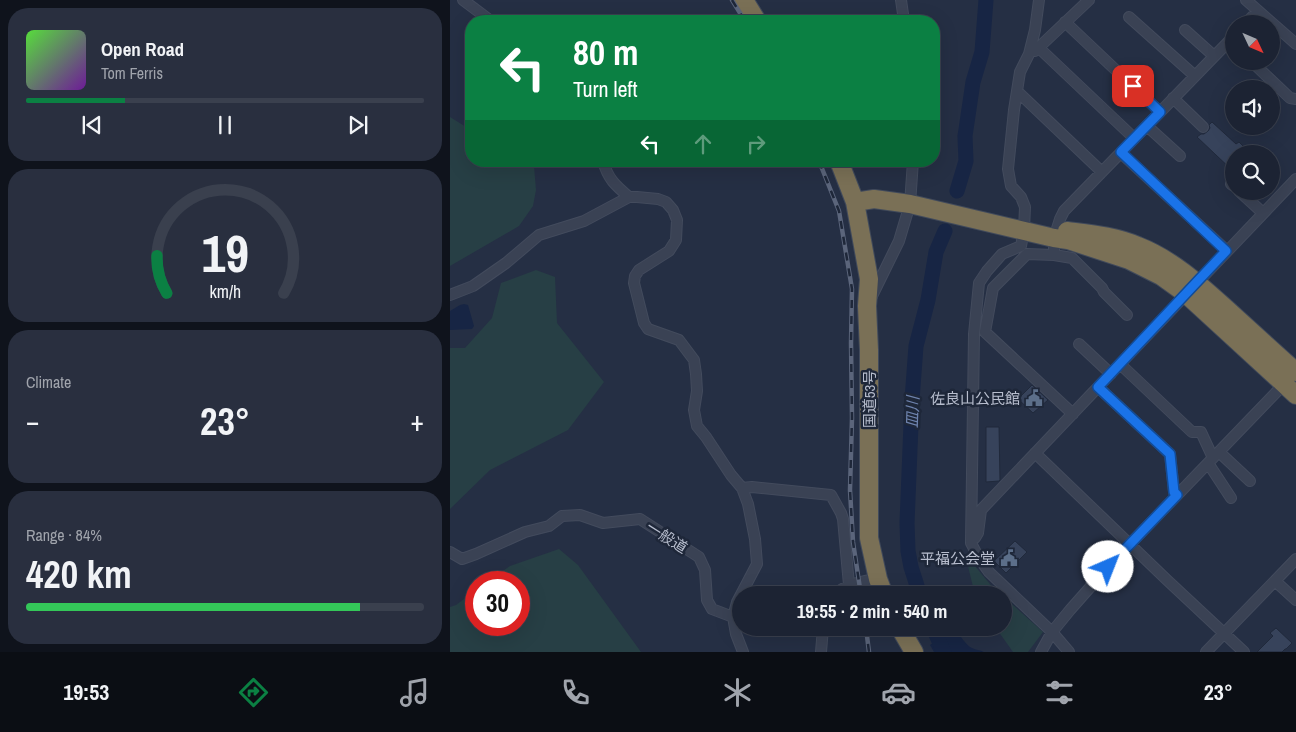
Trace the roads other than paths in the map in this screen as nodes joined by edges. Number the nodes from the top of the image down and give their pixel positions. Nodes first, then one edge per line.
1 (464, 0) edge
2 (744, 0) edge
3 (901, 0) edge
4 (1039, 0) edge
5 (1089, 0) edge
6 (1246, 0) edge
7 (1258, 10) junction
8 (483, 15) edge
9 (753, 15) edge
10 (903, 15) edge
11 (1254, 15) edge
12 (1129, 17) dead end
13 (1065, 22) junction
14 (1186, 30) dead end
15 (1296, 44) edge
16 (1225, 46) edge
17 (1038, 48) junction
18 (1029, 54) junction
19 (1214, 56) junction
20 (1261, 70) edge
21 (1195, 76) junction
22 (1017, 91) junction
23 (1173, 98) junction
24 (1296, 99) edge
25 (1160, 112) junction
26 (1146, 126) junction
27 (1203, 126) dead end
28 (1134, 138) junction
29 (1121, 152) junction
30 (1180, 156) dead end
31 (605, 167) edge
32 (841, 167) edge
33 (913, 167) edge
34 (1102, 172) junction
35 (1296, 179) edge
36 (629, 197) junction
37 (1249, 200) edge
38 (855, 202) junction
39 (915, 205) junction
40 (1263, 213) junction
41 (1019, 229) junction
42 (1055, 241) junction
43 (1226, 251) junction
44 (1192, 288) junction
45 (450, 295) edge
46 (868, 306) junction
47 (1127, 314) dead end
48 (980, 333) junction
49 (1079, 344) dead end
50 (1120, 364) junction
51 (1111, 374) junction
52 (1294, 379) edge
53 (1098, 387) junction
54 (1073, 414) junction
55 (1035, 453) junction
56 (1213, 458) junction
57 (1250, 481) dead end
58 (742, 488) junction
59 (1177, 495) junction
60 (1231, 498) dead end
61 (976, 507) junction
62 (1131, 544) junction
63 (450, 552) edge
64 (1296, 559) edge
65 (1275, 581) junction
66 (849, 585) joint
67 (745, 586) edge
68 (879, 586) edge
69 (881, 586) edge
70 (1296, 600) edge
71 (732, 617) edge
72 (1052, 632) junction
73 (1224, 633) junction
74 (737, 636) edge
75 (822, 636) edge
76 (905, 636) edge
77 (743, 652) edge
78 (821, 652) edge
79 (914, 652) edge
80 (1041, 652) edge
81 (1069, 652) edge
82 (1206, 652) edge
83 (1244, 652) edge

1 - 8 street
2 - 9 highway
3 - 10 street
4 - 18 street
5 - 13 street
6 - 7 street
7 - 11 street
7 - 15 street
12 - 21 street
13 - 17 street
13 - 25 street
14 - 19 street
16 - 19 street
17 - 18 street
17 - 28 street
18 - 22 street
19 - 21 street
20 - 24 street
21 - 23 street
22 - 34 street
22 - 41 street
23 - 25 street
23 - 27 street
25 - 26 street
26 - 28 street
26 - 30 street
28 - 29 street
29 - 34 street
29 - 43 street
31 - 36 street
32 - 38 highway, 国道53号
33 - 39 street
34 - 42 street
35 - 40 street
36 - 45 street
36 - 58 street
37 - 40 street
38 - 39 highway
38 - 46 highway, 国道53号
39 - 41 highway
39 - 46 street
40 - 43 street
41 - 42 highway
41 - 48 street
42 - 44 highway
42 - 47 street
42 - 48 street
43 - 44 street
44 - 50 street
44 - 52 highway
46 - 69 highway, 国道53号
48 - 54 street
48 - 61 street
49 - 51 street
50 - 51 street
50 - 56 street
51 - 53 street
52 - 56 street
53 - 54 street
53 - 59 street
54 - 55 street
55 - 61 street
55 - 62 street
56 - 57 street
56 - 59 street
56 - 60 street
58 - 66 street
58 - 67 street
59 - 62 street
61 - 72 street
62 - 72 street
62 - 73 street
63 - 71 street, 一般道
64 - 65 street
65 - 70 street
65 - 73 street
66 - 68 street
72 - 80 street
72 - 81 street
73 - 82 street
73 - 83 street
74 - 77 street
75 - 78 street
76 - 79 highway

